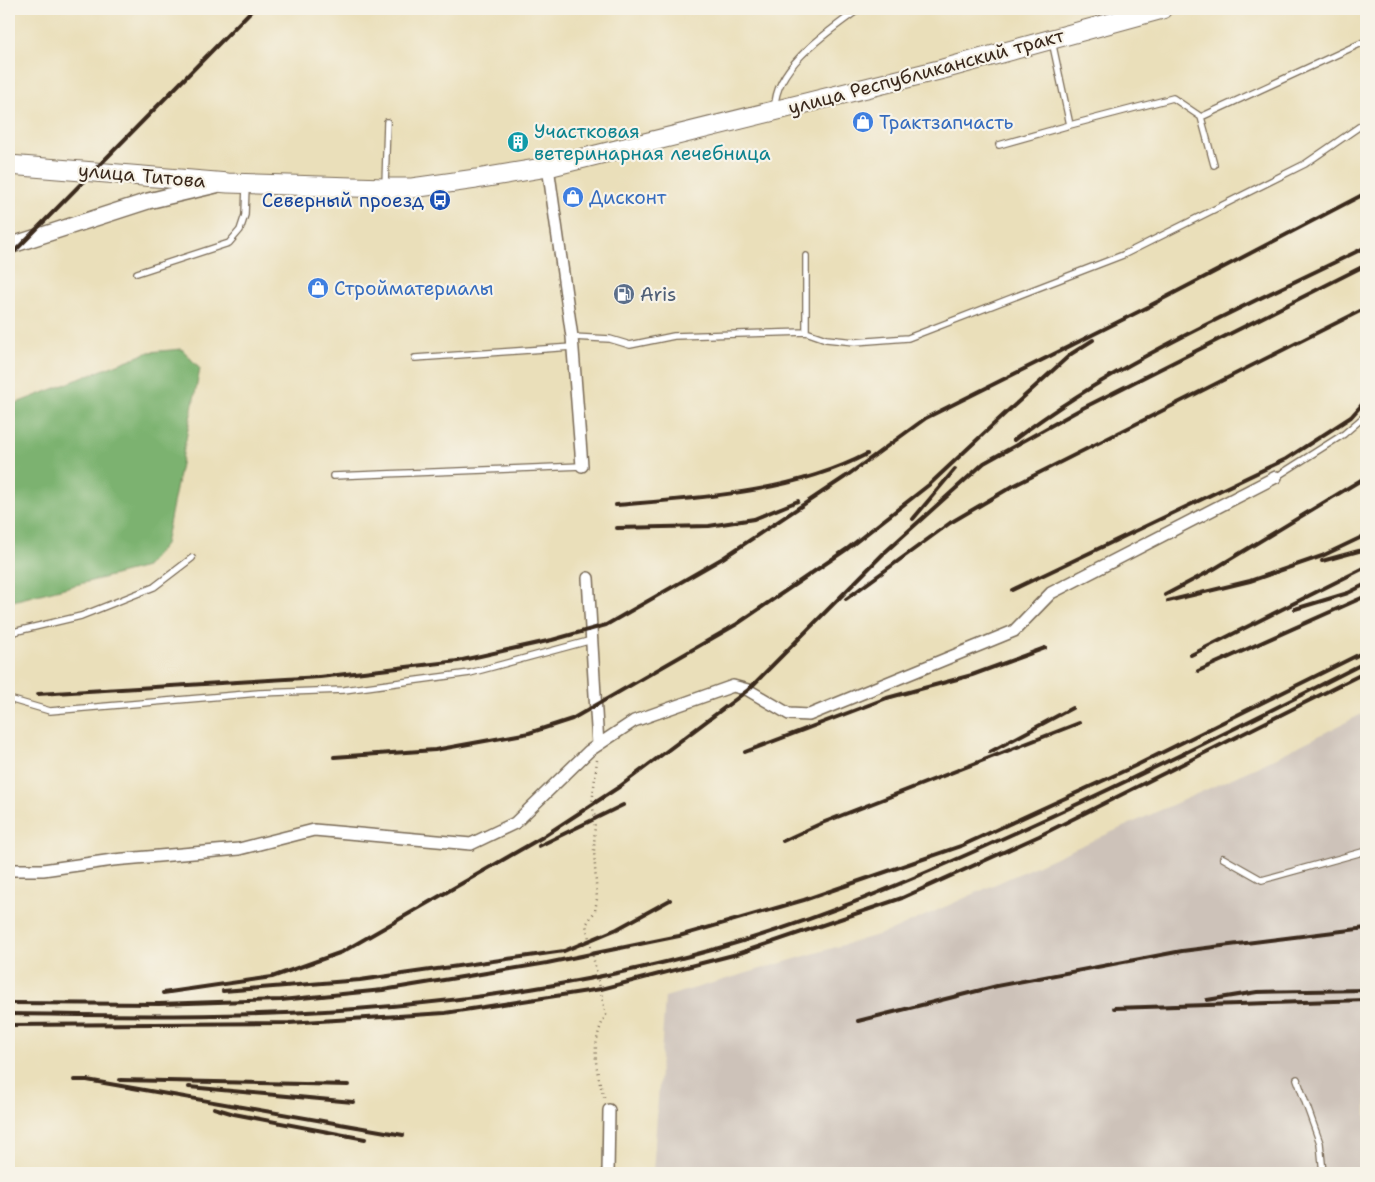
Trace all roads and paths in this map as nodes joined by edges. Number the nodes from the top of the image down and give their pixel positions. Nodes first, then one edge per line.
1 (859, 9) edge
2 (1162, 9) edge
3 (1052, 39) junction
4 (1366, 41) edge
5 (775, 110) junction
6 (1201, 117) junction
7 (387, 122) dead end
8 (1366, 122) edge
9 (1070, 125) junction
10 (998, 145) dead end
11 (9, 165) edge
12 (1214, 166) dead end
13 (548, 167) junction
14 (237, 183) junction
15 (276, 184) joint
16 (385, 188) junction
17 (9, 246) edge
18 (806, 256) dead end
19 (137, 273) dead end
20 (806, 332) junction
21 (572, 342) junction
22 (415, 358) dead end
23 (1366, 415) edge
24 (582, 466) joint
25 (333, 476) dead end
26 (1276, 477) joint
27 (192, 558) dead end
28 (588, 578) dead end
29 (9, 633) edge
30 (592, 640) junction
31 (9, 699) edge
32 (598, 745) junction
33 (1366, 851) edge
34 (1223, 858) dead end
35 (9, 870) edge
36 (1297, 1079) dead end
37 (609, 1110) joint
38 (608, 1173) edge
39 (1324, 1173) edge

1 - 5 lane
2 - 3 main road, улица Республиканский тракт
3 - 5 main road, улица Республиканский тракт
3 - 9 lane
4 - 6 lane
5 - 13 main road, улица Республиканский тракт
6 - 9 lane
6 - 12 lane
7 - 16 lane
8 - 20 lane
9 - 10 lane
11 - 14 main road, улица Титова
13 - 16 main road, улица Республиканский тракт
13 - 21 street
14 - 15 main road, улица Титова
14 - 17 street
14 - 19 lane
15 - 16 main road, улица Республиканский тракт
18 - 20 lane
20 - 21 lane
21 - 22 lane
21 - 24 street
23 - 26 lane
24 - 25 lane
26 - 32 street
27 - 29 lane
28 - 30 street
30 - 31 lane
30 - 32 street
32 - 35 street
32 - 37 path
33 - 34 lane
36 - 39 lane
37 - 38 street

